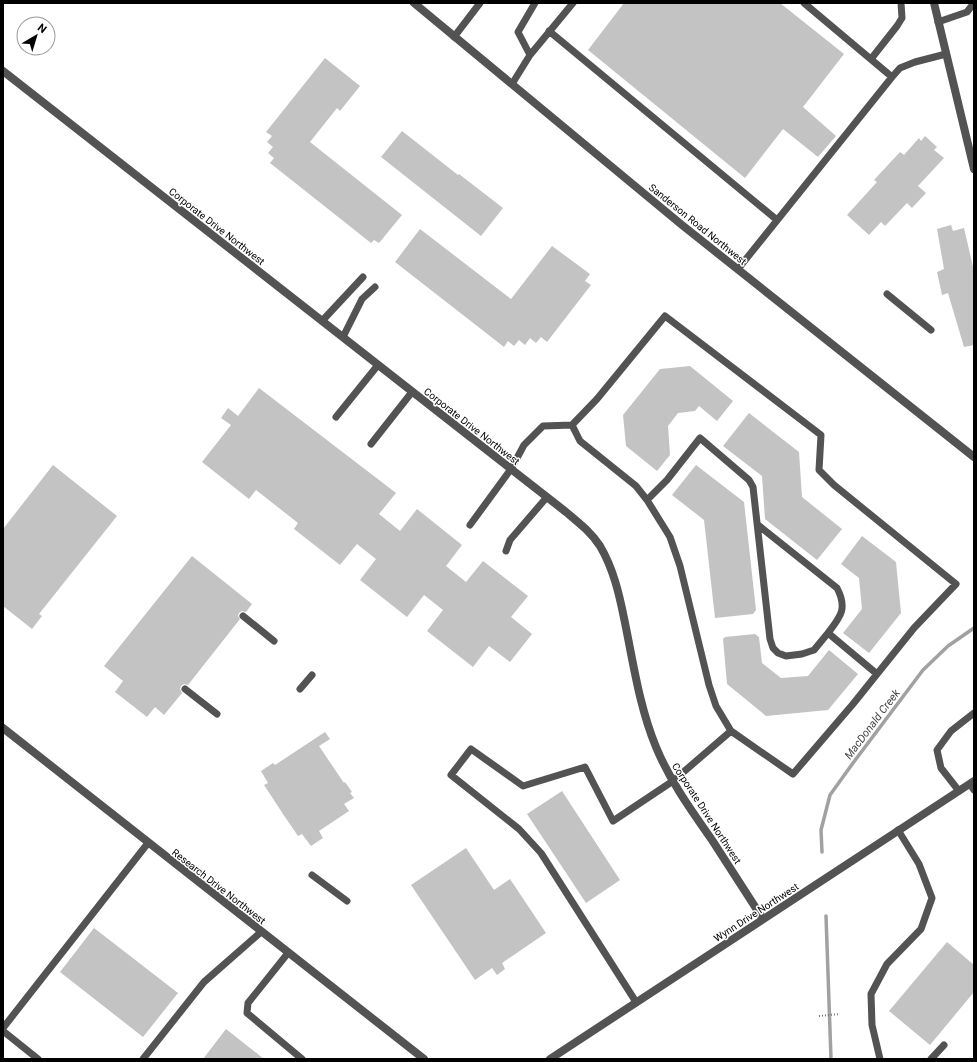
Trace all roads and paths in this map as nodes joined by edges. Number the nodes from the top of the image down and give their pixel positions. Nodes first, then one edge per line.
1 (414, 3) edge
2 (480, 3) edge
3 (535, 3) edge
4 (573, 3) edge
5 (804, 3) edge
6 (901, 3) edge
7 (934, 3) edge
8 (974, 3) edge
9 (938, 22) junction
10 (549, 31) junction
11 (454, 37) junction
12 (530, 54) junction
13 (946, 54) junction
14 (871, 59) junction
15 (3, 71) edge
16 (892, 77) junction
17 (512, 84) junction
18 (974, 169) edge
19 (777, 220) junction
20 (738, 269) junction
21 (363, 278) dead end
22 (376, 288) dead end
23 (887, 294) dead end
24 (322, 320) junction
25 (932, 330) dead end
26 (343, 337) junction
27 (378, 365) junction
28 (412, 392) junction
29 (336, 417) dead end
30 (572, 425) junction
31 (371, 444) dead end
32 (974, 457) edge
33 (511, 469) junction
34 (547, 497) junction
35 (647, 500) junction
36 (470, 524) dead end
37 (758, 525) junction
38 (506, 551) dead end
39 (242, 616) dead end
40 (828, 633) junction
41 (274, 641) dead end
42 (312, 674) dead end
43 (877, 674) junction
44 (185, 688) dead end
45 (300, 689) dead end
46 (974, 713) edge
47 (217, 714) dead end
48 (3, 728) edge
49 (731, 731) junction
50 (673, 782) junction
51 (973, 785) edge
52 (960, 791) junction
53 (898, 830) junction
54 (148, 843) junction
55 (312, 875) dead end
56 (347, 901) dead end
57 (763, 919) junction
58 (262, 932) junction
59 (288, 953) junction
60 (636, 1002) junction
61 (840, 1014) dead end
62 (819, 1016) dead end
63 (3, 1028) edge
64 (3, 1031) edge
65 (944, 1045) dead end
66 (38, 1059) edge
67 (143, 1059) edge
68 (302, 1059) edge
69 (424, 1059) edge
70 (550, 1059) edge
71 (880, 1059) edge
72 (931, 1059) edge

1 - 11 street, Sanderson Road Northwest
2 - 11 lane
3 - 12 lane
4 - 10 lane
5 - 14 lane
6 - 14 lane
7 - 9 street
8 - 9 lane
9 - 13 street
10 - 12 lane
10 - 19 lane
11 - 17 street, Sanderson Road Northwest
12 - 17 lane
13 - 16 lane
13 - 18 street
14 - 16 lane
15 - 24 street, Corporate Drive Northwest
16 - 19 lane
17 - 20 street, Sanderson Road Northwest
19 - 20 lane
20 - 32 street, Sanderson Road Northwest
21 - 24 lane
22 - 26 lane
23 - 25 lane
24 - 26 street, Corporate Drive Northwest
26 - 27 street, Corporate Drive Northwest
27 - 28 street, Corporate Drive Northwest
27 - 29 lane
28 - 31 lane
28 - 33 street, Corporate Drive Northwest
30 - 33 lane
30 - 35 lane
30 - 43 lane
33 - 34 street, Corporate Drive Northwest
33 - 36 lane
34 - 38 lane
34 - 50 street, Corporate Drive Northwest
35 - 37 lane
35 - 49 lane
37 - 40 lane
37 - 40 lane
39 - 41 lane
40 - 43 lane
42 - 45 lane
43 - 49 lane
44 - 47 lane
46 - 52 lane
48 - 54 street, Research Drive Northwest
49 - 50 lane
50 - 57 street, Corporate Drive Northwest
50 - 60 lane
51 - 52 street, Wynn Drive Northwest
52 - 53 street, Wynn Drive Northwest
53 - 57 street, Wynn Drive Northwest
53 - 71 lane
54 - 58 street, Research Drive Northwest
54 - 63 lane
55 - 56 lane
57 - 60 street, Wynn Drive Northwest
58 - 59 street, Research Drive Northwest
58 - 67 lane
59 - 68 lane
59 - 69 street, Research Drive Northwest
60 - 70 street, Wynn Drive Northwest
61 - 62 path
64 - 66 lane
65 - 72 lane

